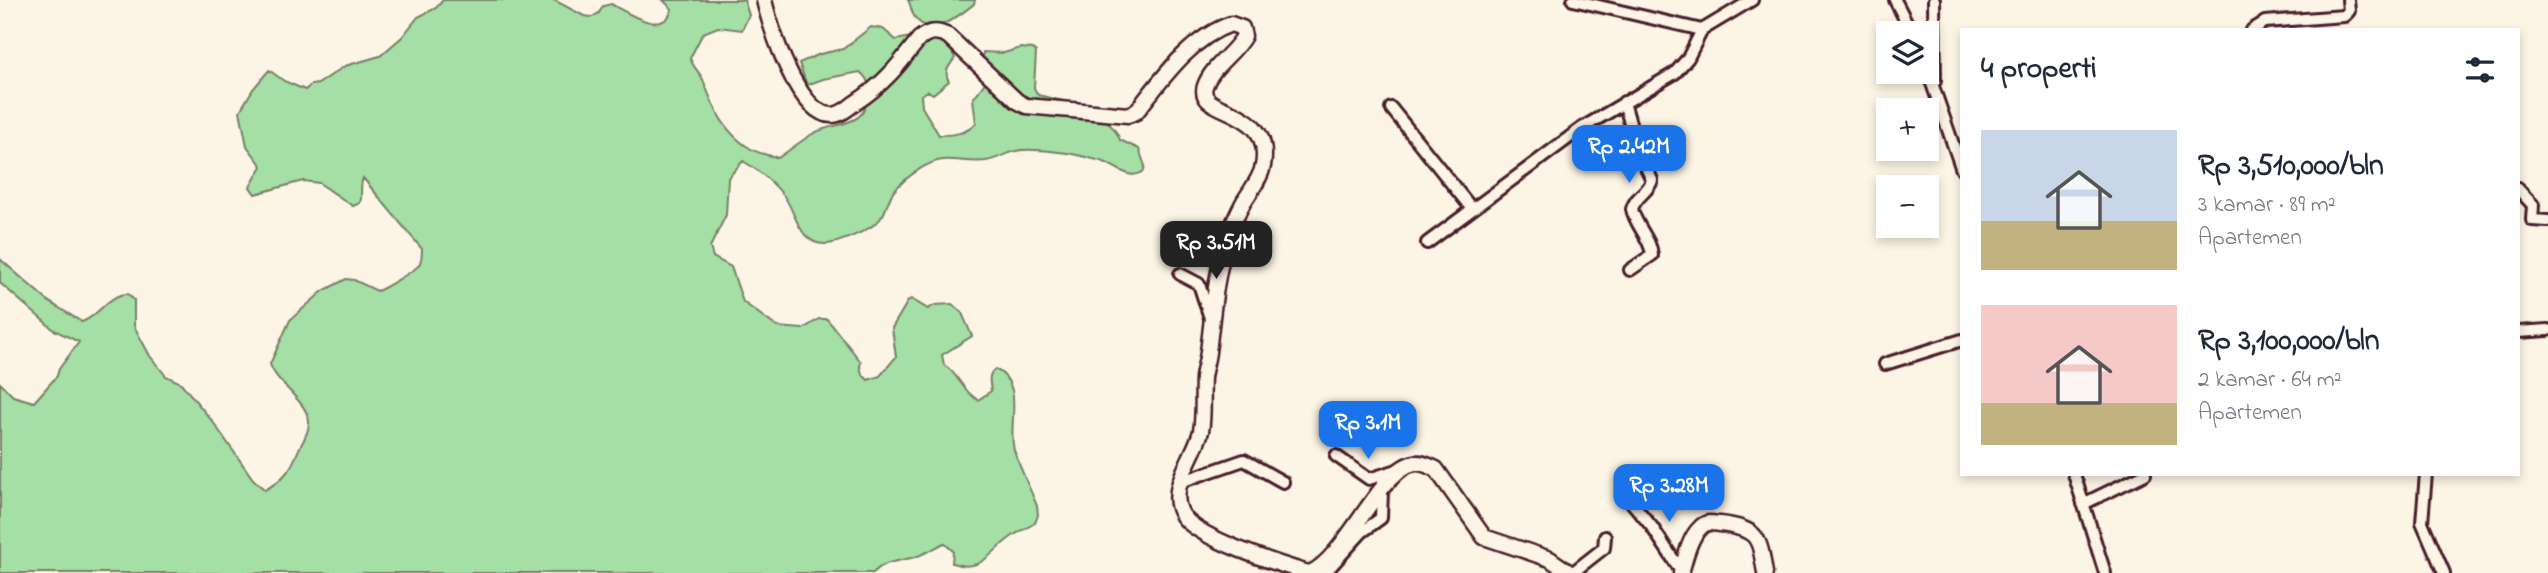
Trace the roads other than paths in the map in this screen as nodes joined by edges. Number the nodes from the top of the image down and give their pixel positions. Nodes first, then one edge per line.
1 (764, 0) edge
2 (1573, 0) edge
3 (1752, 0) edge
4 (1895, 0) edge
5 (1934, 0) edge
6 (2348, 0) edge
7 (1906, 21) edge
8 (2256, 28) edge
9 (1702, 30) junction
10 (1932, 84) edge
11 (1935, 91) junction
12 (1624, 102) junction
13 (1391, 108) dead end
14 (1960, 164) edge
15 (2520, 191) edge
16 (1472, 209) junction
17 (2548, 221) edge
18 (1427, 243) dead end
19 (1630, 270) dead end
20 (1180, 274) dead end
21 (1211, 321) junction
22 (2548, 330) edge
23 (2520, 332) edge
24 (1960, 341) edge
25 (1885, 364) dead end
26 (1336, 456) dead end
27 (1400, 469) junction
28 (2075, 476) edge
29 (2141, 476) edge
30 (2426, 476) edge
31 (1180, 482) junction
32 (1283, 482) dead end
33 (1382, 491) junction
34 (1628, 498) dead end
35 (2083, 504) junction
36 (1605, 537) dead end
37 (1681, 572) edge
38 (1309, 573) edge
39 (1325, 573) edge
40 (1571, 573) edge
41 (1765, 573) edge
42 (2105, 573) edge
43 (2445, 573) edge

1 - 21 street
2 - 9 street
3 - 9 street
4 - 7 street
5 - 11 street
6 - 8 street
9 - 12 street
10 - 11 street
11 - 14 street
12 - 16 street
12 - 19 street
13 - 16 street
15 - 17 street
16 - 18 street
20 - 21 street
21 - 31 street
22 - 23 street
24 - 25 street
26 - 27 street
27 - 33 street
27 - 40 street
28 - 35 street
29 - 35 street
30 - 43 street
31 - 32 street
31 - 38 street
33 - 38 street
33 - 39 street
34 - 37 street
35 - 42 street
36 - 40 street
37 - 41 street

